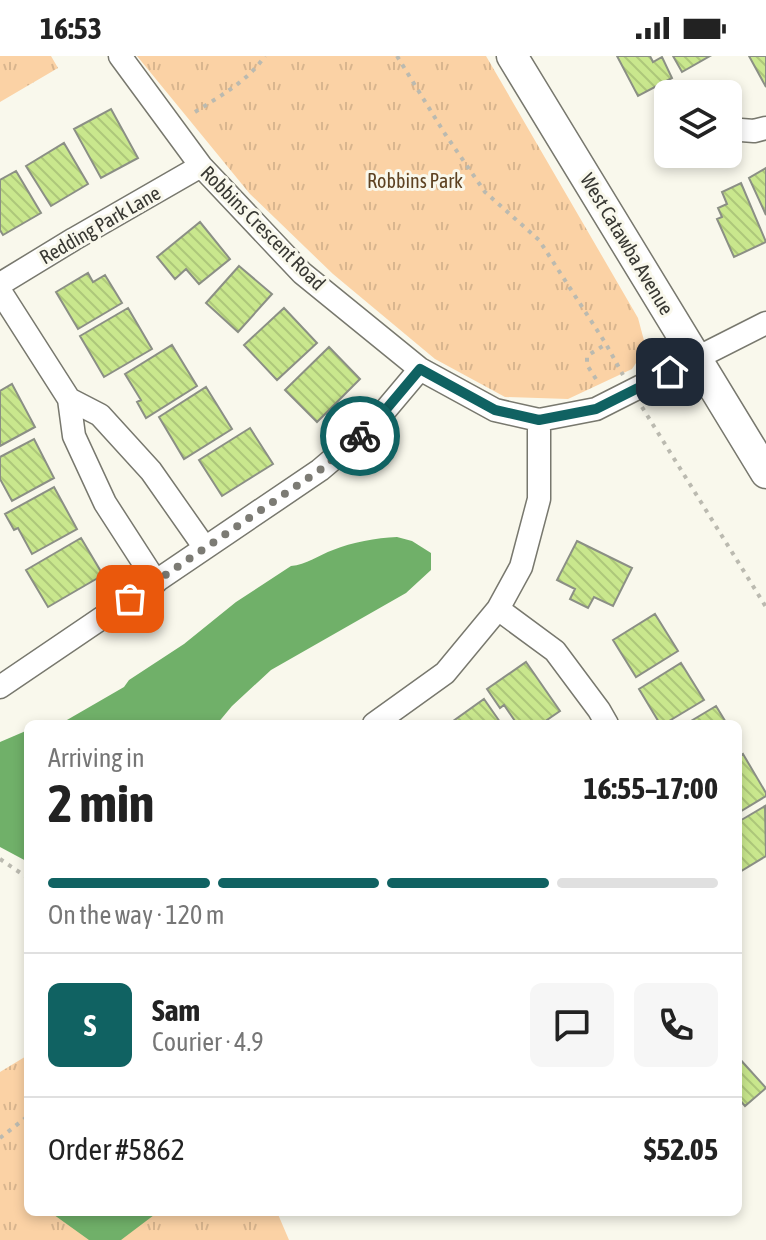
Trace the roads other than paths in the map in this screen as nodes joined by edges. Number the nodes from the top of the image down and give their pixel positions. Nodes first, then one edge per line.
1 (120, 56) edge
2 (512, 56) edge
3 (766, 128) edge
4 (742, 130) edge
5 (201, 166) junction
6 (0, 284) edge
7 (0, 291) edge
8 (766, 323) edge
9 (697, 359) junction
10 (420, 369) junction
11 (69, 399) junction
12 (539, 420) junction
13 (766, 473) edge
14 (205, 548) junction
15 (156, 582) junction
16 (498, 609) junction
17 (0, 687) edge
18 (380, 720) edge
19 (605, 720) edge

1 - 5 street, Robbins Crescent Road
2 - 9 main road, West Catawba Avenue
3 - 4 street
5 - 6 street, Redding Park Lane
5 - 10 street, Robbins Crescent Road
7 - 11 street
8 - 9 street, Robbins Crescent Road
9 - 12 street, Robbins Crescent Road
9 - 13 main road, West Catawba Avenue
10 - 12 street, Robbins Crescent Road
10 - 14 street
11 - 14 street
11 - 15 street
12 - 16 street
14 - 15 street
15 - 17 street
16 - 18 street
16 - 19 street

